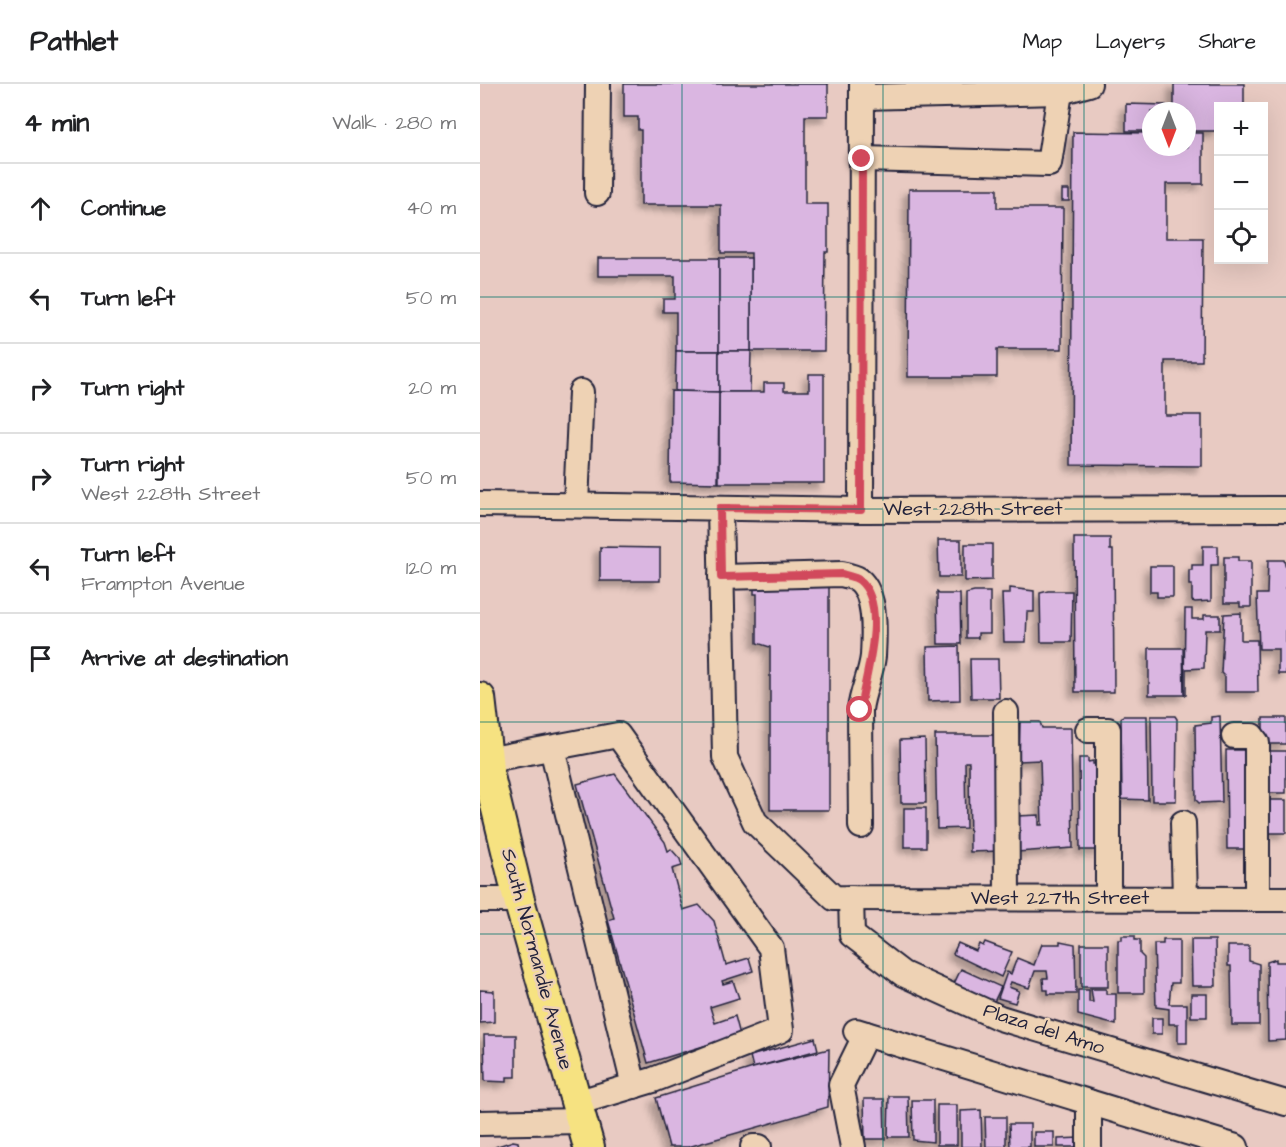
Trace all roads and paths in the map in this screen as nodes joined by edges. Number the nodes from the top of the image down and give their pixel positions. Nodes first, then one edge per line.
1 (598, 84) edge
2 (1089, 84) edge
3 (862, 91) edge
4 (1060, 92) junction
5 (862, 159) junction
6 (597, 193) dead end
7 (580, 392) dead end
8 (480, 504) edge
9 (576, 504) junction
10 (720, 508) junction
11 (1286, 508) edge
12 (861, 510) junction
13 (721, 577) junction
14 (480, 698) edge
15 (1006, 712) dead end
16 (1088, 730) dead end
17 (1234, 736) dead end
18 (552, 748) junction
19 (487, 760) junction
20 (1184, 823) dead end
21 (861, 826) dead end
22 (843, 898) junction
23 (1007, 898) junction
24 (1108, 898) junction
25 (1185, 898) junction
26 (1257, 899) junction
27 (1286, 899) edge
28 (480, 900) edge
29 (519, 900) junction
30 (634, 1086) junction
31 (1089, 1102) junction
32 (1286, 1103) edge
33 (480, 1122) edge
34 (582, 1124) edge
35 (753, 1147) edge
36 (759, 1147) edge
37 (853, 1147) edge
38 (1089, 1147) edge
39 (1236, 1147) edge

1 - 6 street
2 - 4 street
3 - 4 street
3 - 5 street
4 - 5 street
5 - 12 street
7 - 9 street
8 - 9 street, West 228th Street
9 - 10 street, West 228th Street
10 - 12 street, West 228th Street
10 - 13 street
11 - 12 street, West 228th Street
13 - 21 street
13 - 22 street
14 - 19 main road, South Normandie Avenue
15 - 23 street
16 - 24 street
17 - 26 street
18 - 19 street
18 - 30 street
18 - 30 street
19 - 29 main road, South Normandie Avenue
20 - 25 street
22 - 23 street, West 227th Street
22 - 32 street, Plaza del Amo
23 - 24 street, West 227th Street
24 - 25 street, West 227th Street
25 - 26 street, West 227th Street
26 - 27 street, West 227th Street
28 - 29 street
29 - 34 main road, South Normandie Avenue
30 - 34 street
31 - 37 street
31 - 38 street
31 - 39 street
33 - 34 street
35 - 36 street

